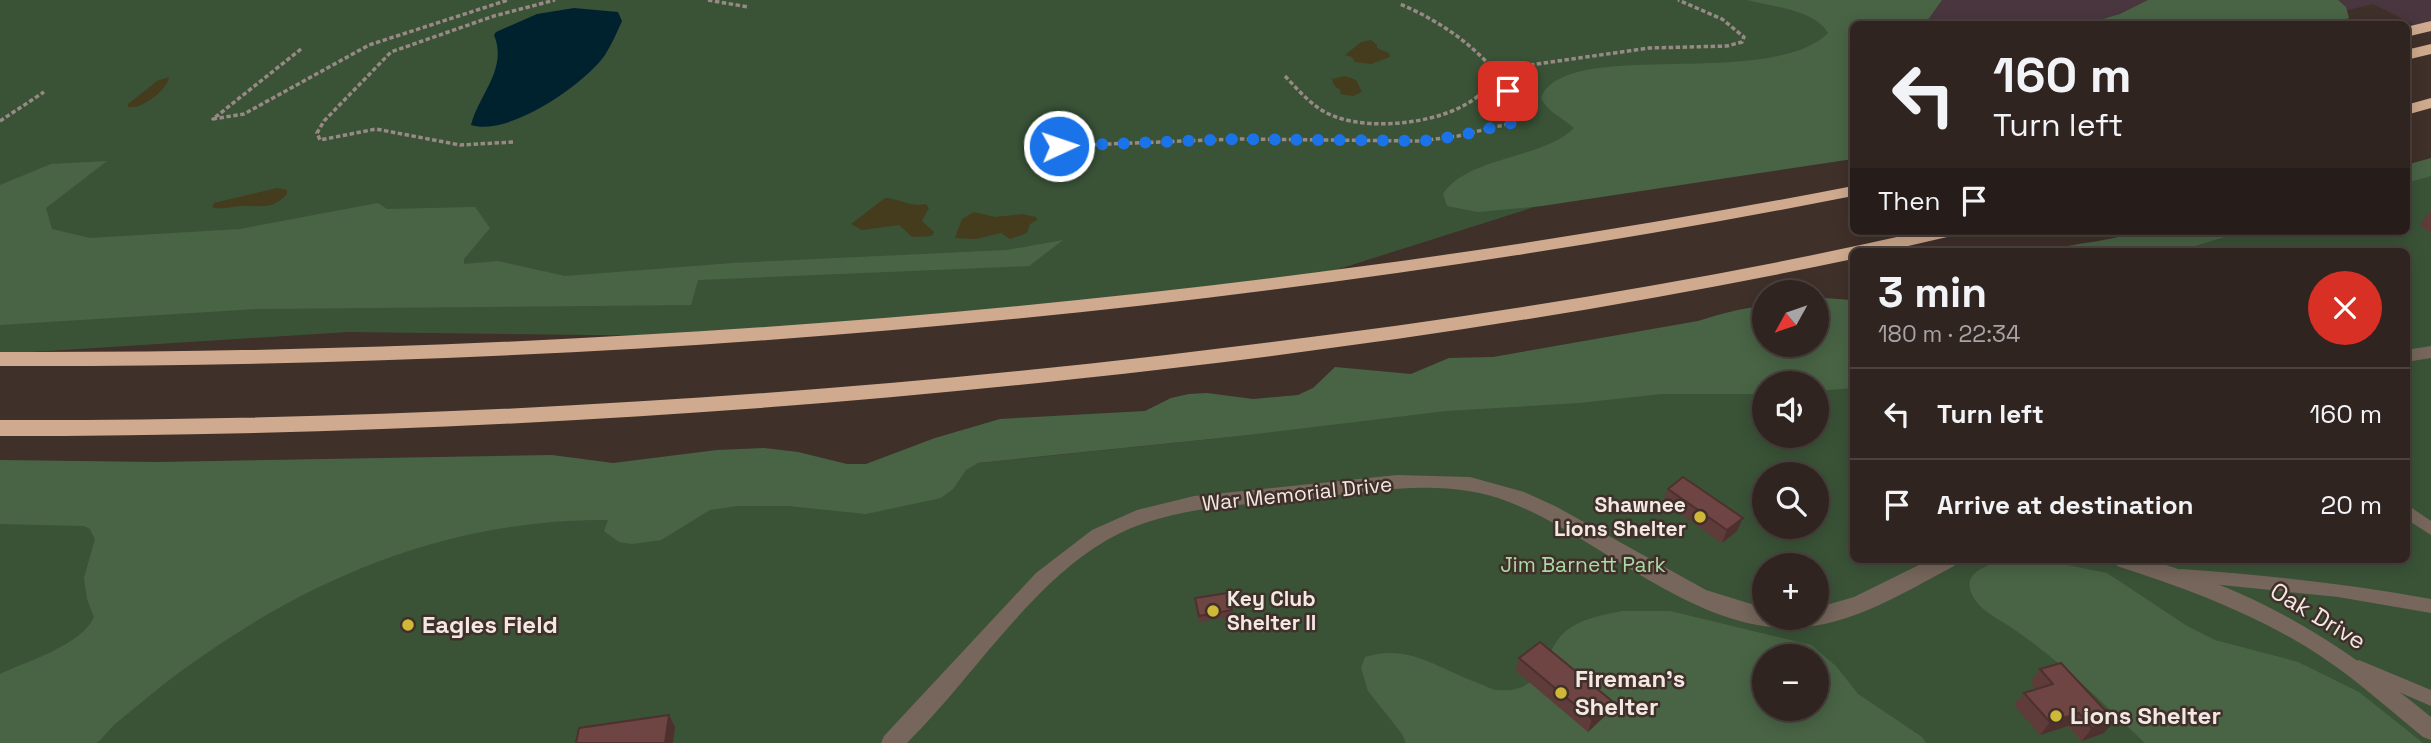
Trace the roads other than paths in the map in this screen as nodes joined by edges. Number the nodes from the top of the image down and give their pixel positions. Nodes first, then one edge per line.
1 (2431, 26) edge
2 (2410, 31) edge
3 (2431, 49) edge
4 (2410, 54) edge
5 (2431, 103) edge
6 (2410, 109) edge
7 (1849, 192) edge
8 (1931, 235) edge
9 (1873, 248) edge
10 (1850, 253) edge
11 (2431, 352) edge
12 (2410, 355) edge
13 (0, 359) edge
14 (0, 428) edge
15 (2410, 513) edge
16 (2431, 529) edge
17 (1941, 563) edge
18 (2134, 563) edge
19 (2173, 575) junction
20 (2431, 606) edge
21 (1752, 614) edge
22 (1829, 615) edge
23 (2342, 659) junction
24 (2431, 698) edge
25 (2431, 730) edge
26 (892, 743) edge

1 - 2 highway
3 - 4 highway
5 - 6 highway
7 - 13 highway
8 - 9 highway
10 - 14 highway
11 - 12 street
15 - 16 lane
17 - 22 street
18 - 19 street, Oak Drive
19 - 20 lane
19 - 23 street, Oak Drive
21 - 26 street, War Memorial Drive
23 - 24 lane
23 - 25 street, Oak Drive

